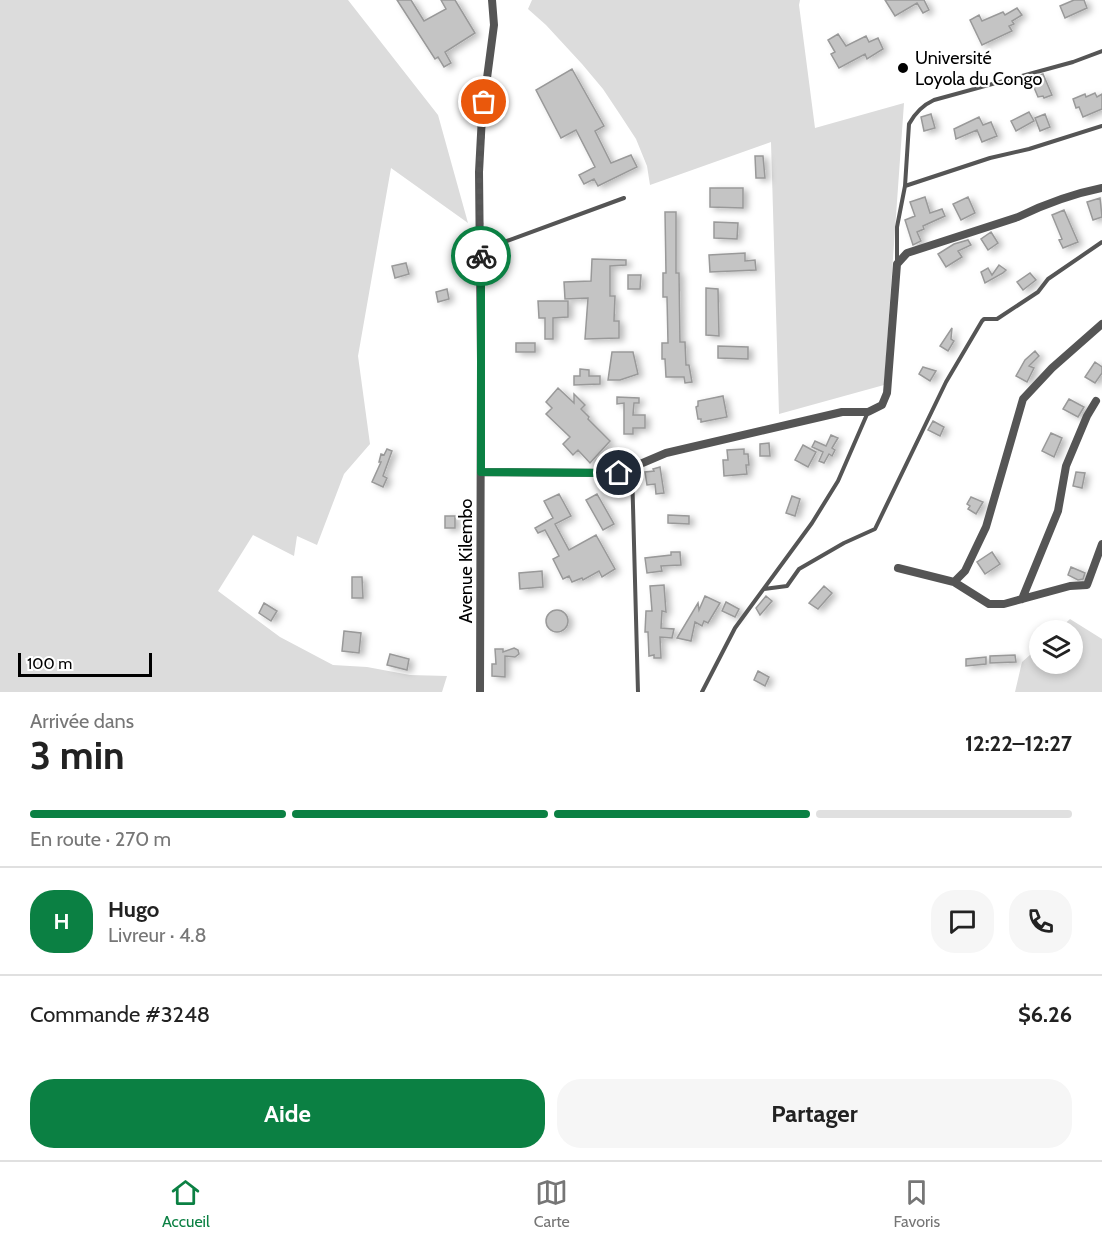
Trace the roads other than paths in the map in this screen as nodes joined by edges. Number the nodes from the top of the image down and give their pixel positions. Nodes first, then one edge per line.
1 (492, 0) edge
2 (1102, 51) edge
3 (1102, 126) edge
4 (904, 186) junction
5 (1102, 188) edge
6 (624, 198) dead end
7 (481, 235) junction
8 (1102, 242) edge
9 (897, 264) junction
10 (1102, 324) edge
11 (1096, 401) dead end
12 (868, 412) junction
13 (632, 469) junction
14 (481, 472) junction
15 (1102, 545) edge
16 (898, 568) dead end
17 (954, 582) junction
18 (764, 589) junction
19 (1022, 599) junction
20 (480, 692) edge
21 (638, 692) edge
22 (702, 692) edge

1 - 7 street, Avenue Kilembo
2 - 4 lane
3 - 4 lane
4 - 9 lane
5 - 9 street
6 - 7 lane
7 - 14 street, Avenue Kilembo
8 - 18 lane
9 - 12 street
10 - 17 street
11 - 19 street
12 - 13 street
12 - 18 lane
13 - 14 street
13 - 21 lane
14 - 20 street, Avenue Kilembo
15 - 19 street
16 - 17 street
17 - 19 street
18 - 22 lane

